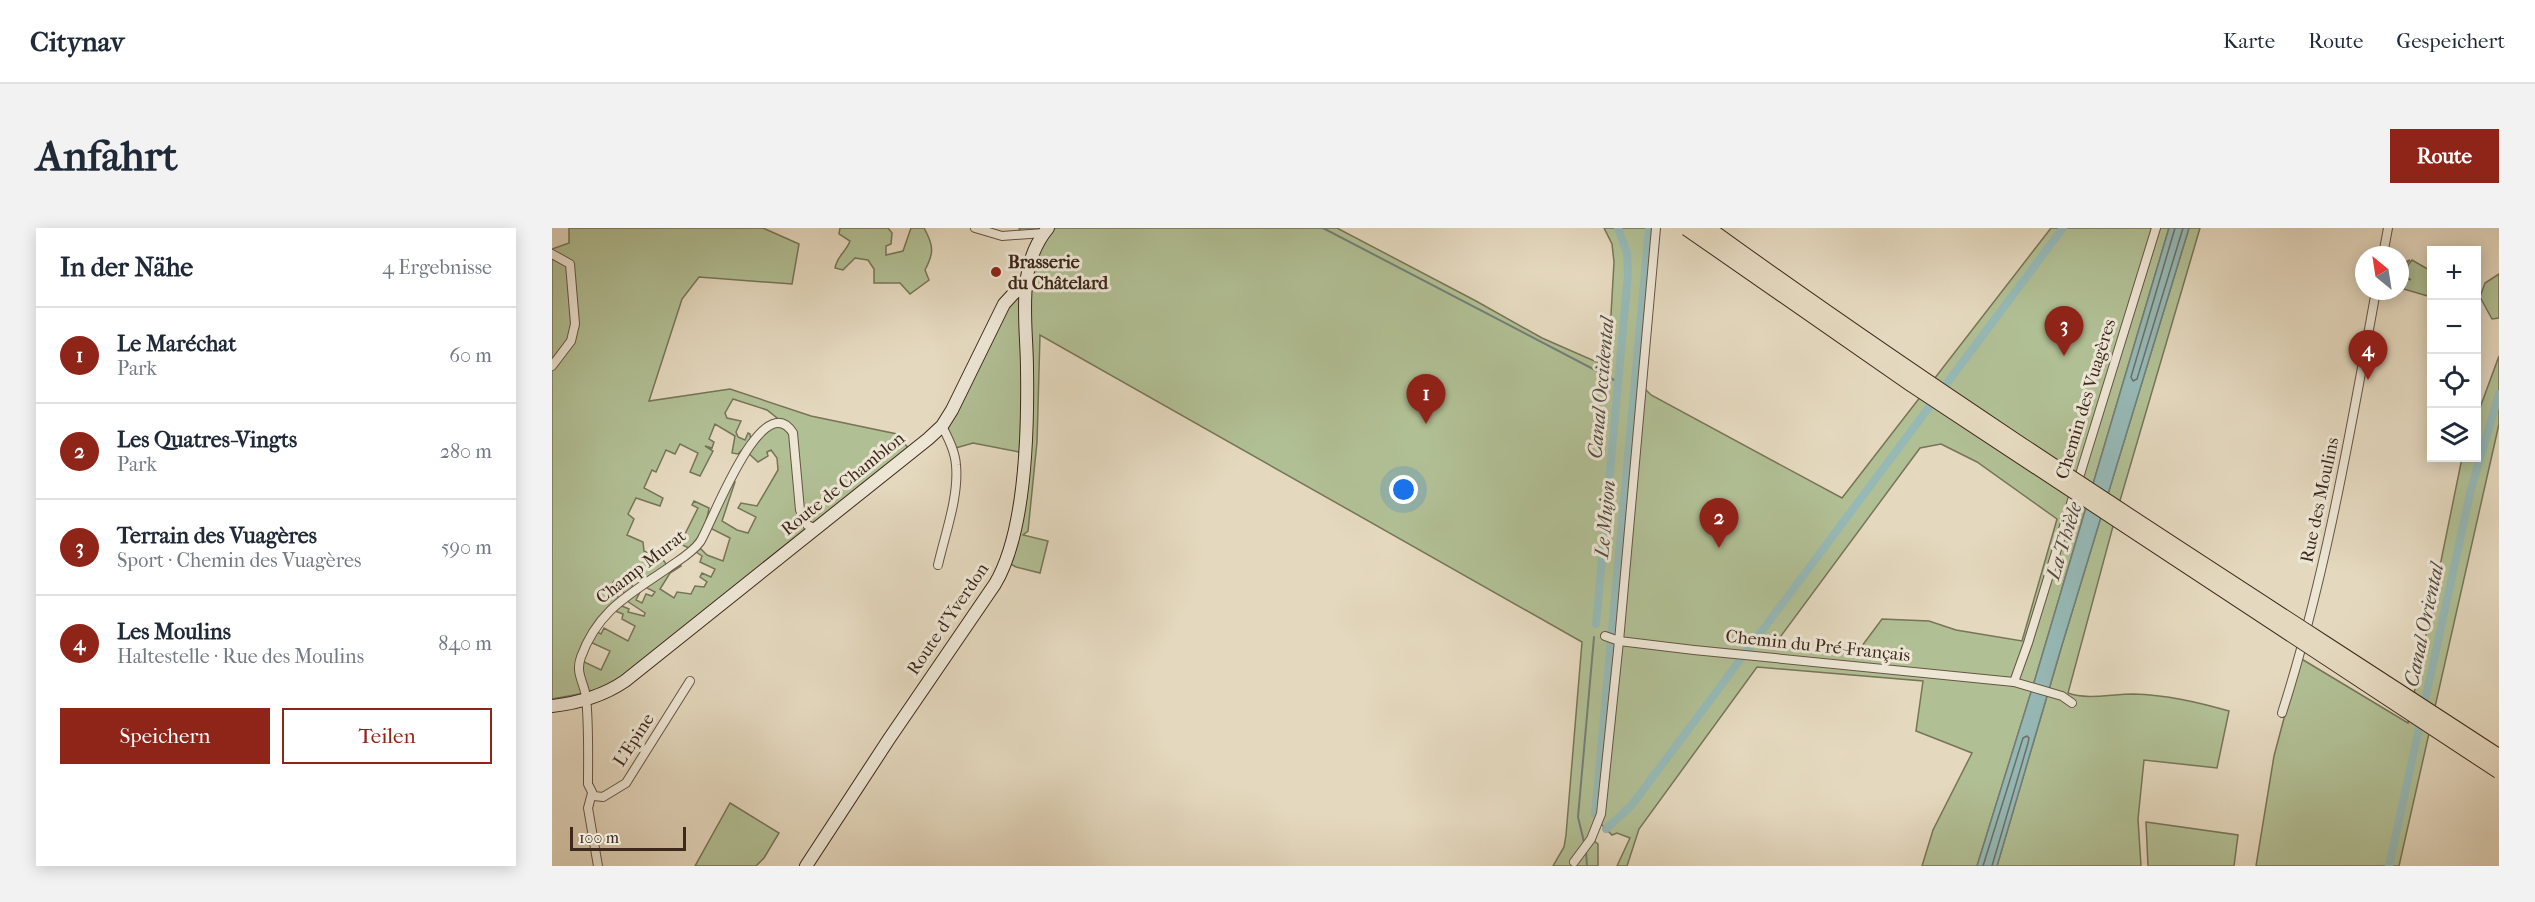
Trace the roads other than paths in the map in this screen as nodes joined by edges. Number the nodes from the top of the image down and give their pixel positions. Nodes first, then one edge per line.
1 (975, 228) edge
2 (1656, 228) edge
3 (1687, 228) edge
4 (1707, 228) edge
5 (2156, 228) edge
6 (2388, 228) edge
7 (1046, 230) edge
8 (2385, 246) edge
9 (552, 254) edge
10 (1026, 288) junction
11 (2374, 300) edge
12 (552, 366) edge
13 (942, 426) junction
14 (817, 529) junction
15 (938, 565) dead end
16 (1605, 636) dead end
17 (1619, 641) junction
18 (690, 681) dead end
19 (2017, 683) junction
20 (586, 700) junction
21 (2072, 703) dead end
22 (552, 706) edge
23 (2282, 713) dead end
24 (2499, 757) edge
25 (2499, 771) edge
26 (591, 793) junction
27 (1574, 862) dead end
28 (598, 866) edge
29 (806, 866) edge

1 - 7 street
2 - 17 street
3 - 25 highway, bridge
4 - 24 highway, bridge
5 - 19 street, Chemin des Vuagères
6 - 8 street
7 - 10 main road
9 - 12 street
10 - 13 main road, Route de Chamblon
10 - 29 main road, Route d'Yverdon
11 - 23 street, Rue des Moulins
13 - 14 main road, Route de Chamblon
13 - 15 street
14 - 20 main road, Route de Chamblon
14 - 20 street, Champ Murat
16 - 17 street, Chemin du Pré-Français
17 - 19 street, Chemin du Pré-Français
17 - 27 street
18 - 26 street, L'Epine
19 - 21 street, Chemin du Pré-Français
20 - 22 main road, Route de Chamblon
20 - 26 street, L'Epine
26 - 28 street, L'Epine

